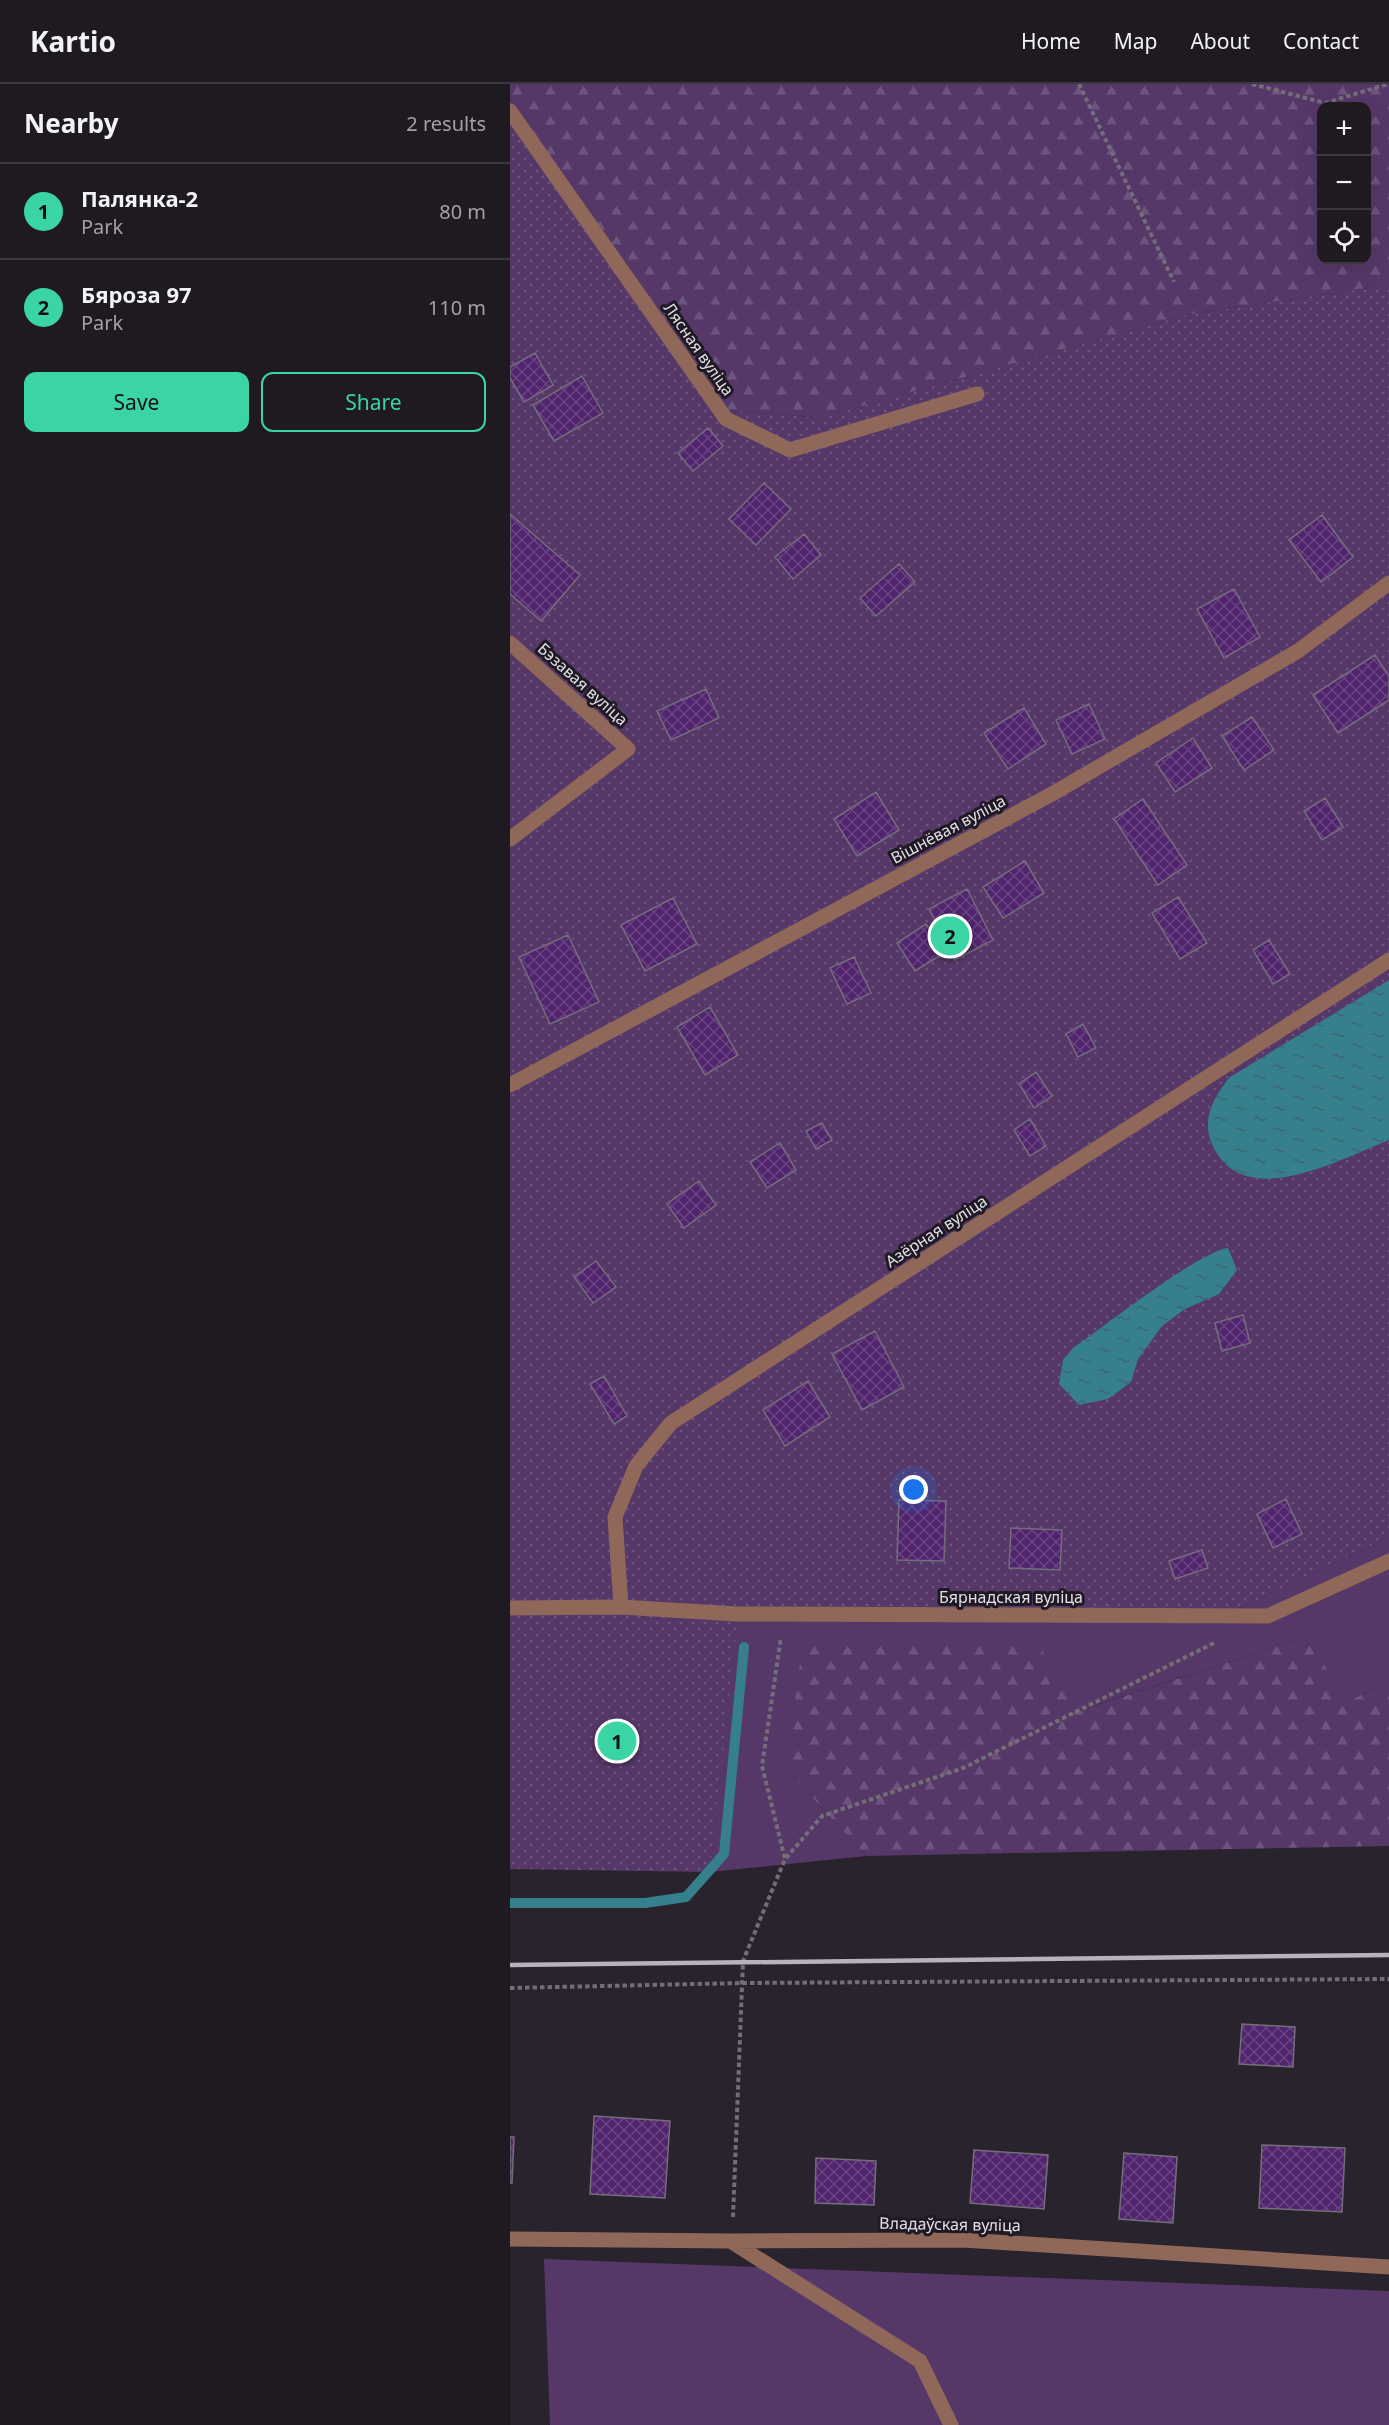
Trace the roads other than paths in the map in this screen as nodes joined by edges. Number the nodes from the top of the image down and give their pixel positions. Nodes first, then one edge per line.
1 (510, 111) edge
2 (977, 394) dead end
3 (1389, 583) edge
4 (510, 642) edge
5 (510, 839) edge
6 (1389, 960) edge
7 (510, 1085) edge
8 (1389, 1561) edge
9 (621, 1607) junction
10 (510, 1608) edge
11 (510, 2239) edge
12 (732, 2241) junction
13 (1389, 2267) edge
14 (951, 2425) edge

1 - 2 street, Лясная вуліца
3 - 7 street, Вішнёвая вуліца
4 - 5 street, Бэзавая вуліца
6 - 9 street, Азёрная вуліца
8 - 9 street, Бярнадская вуліца
9 - 10 street, Бярнадская вуліца
11 - 12 street, Владаўская вуліца
12 - 13 street, Владаўская вуліца
12 - 14 street

